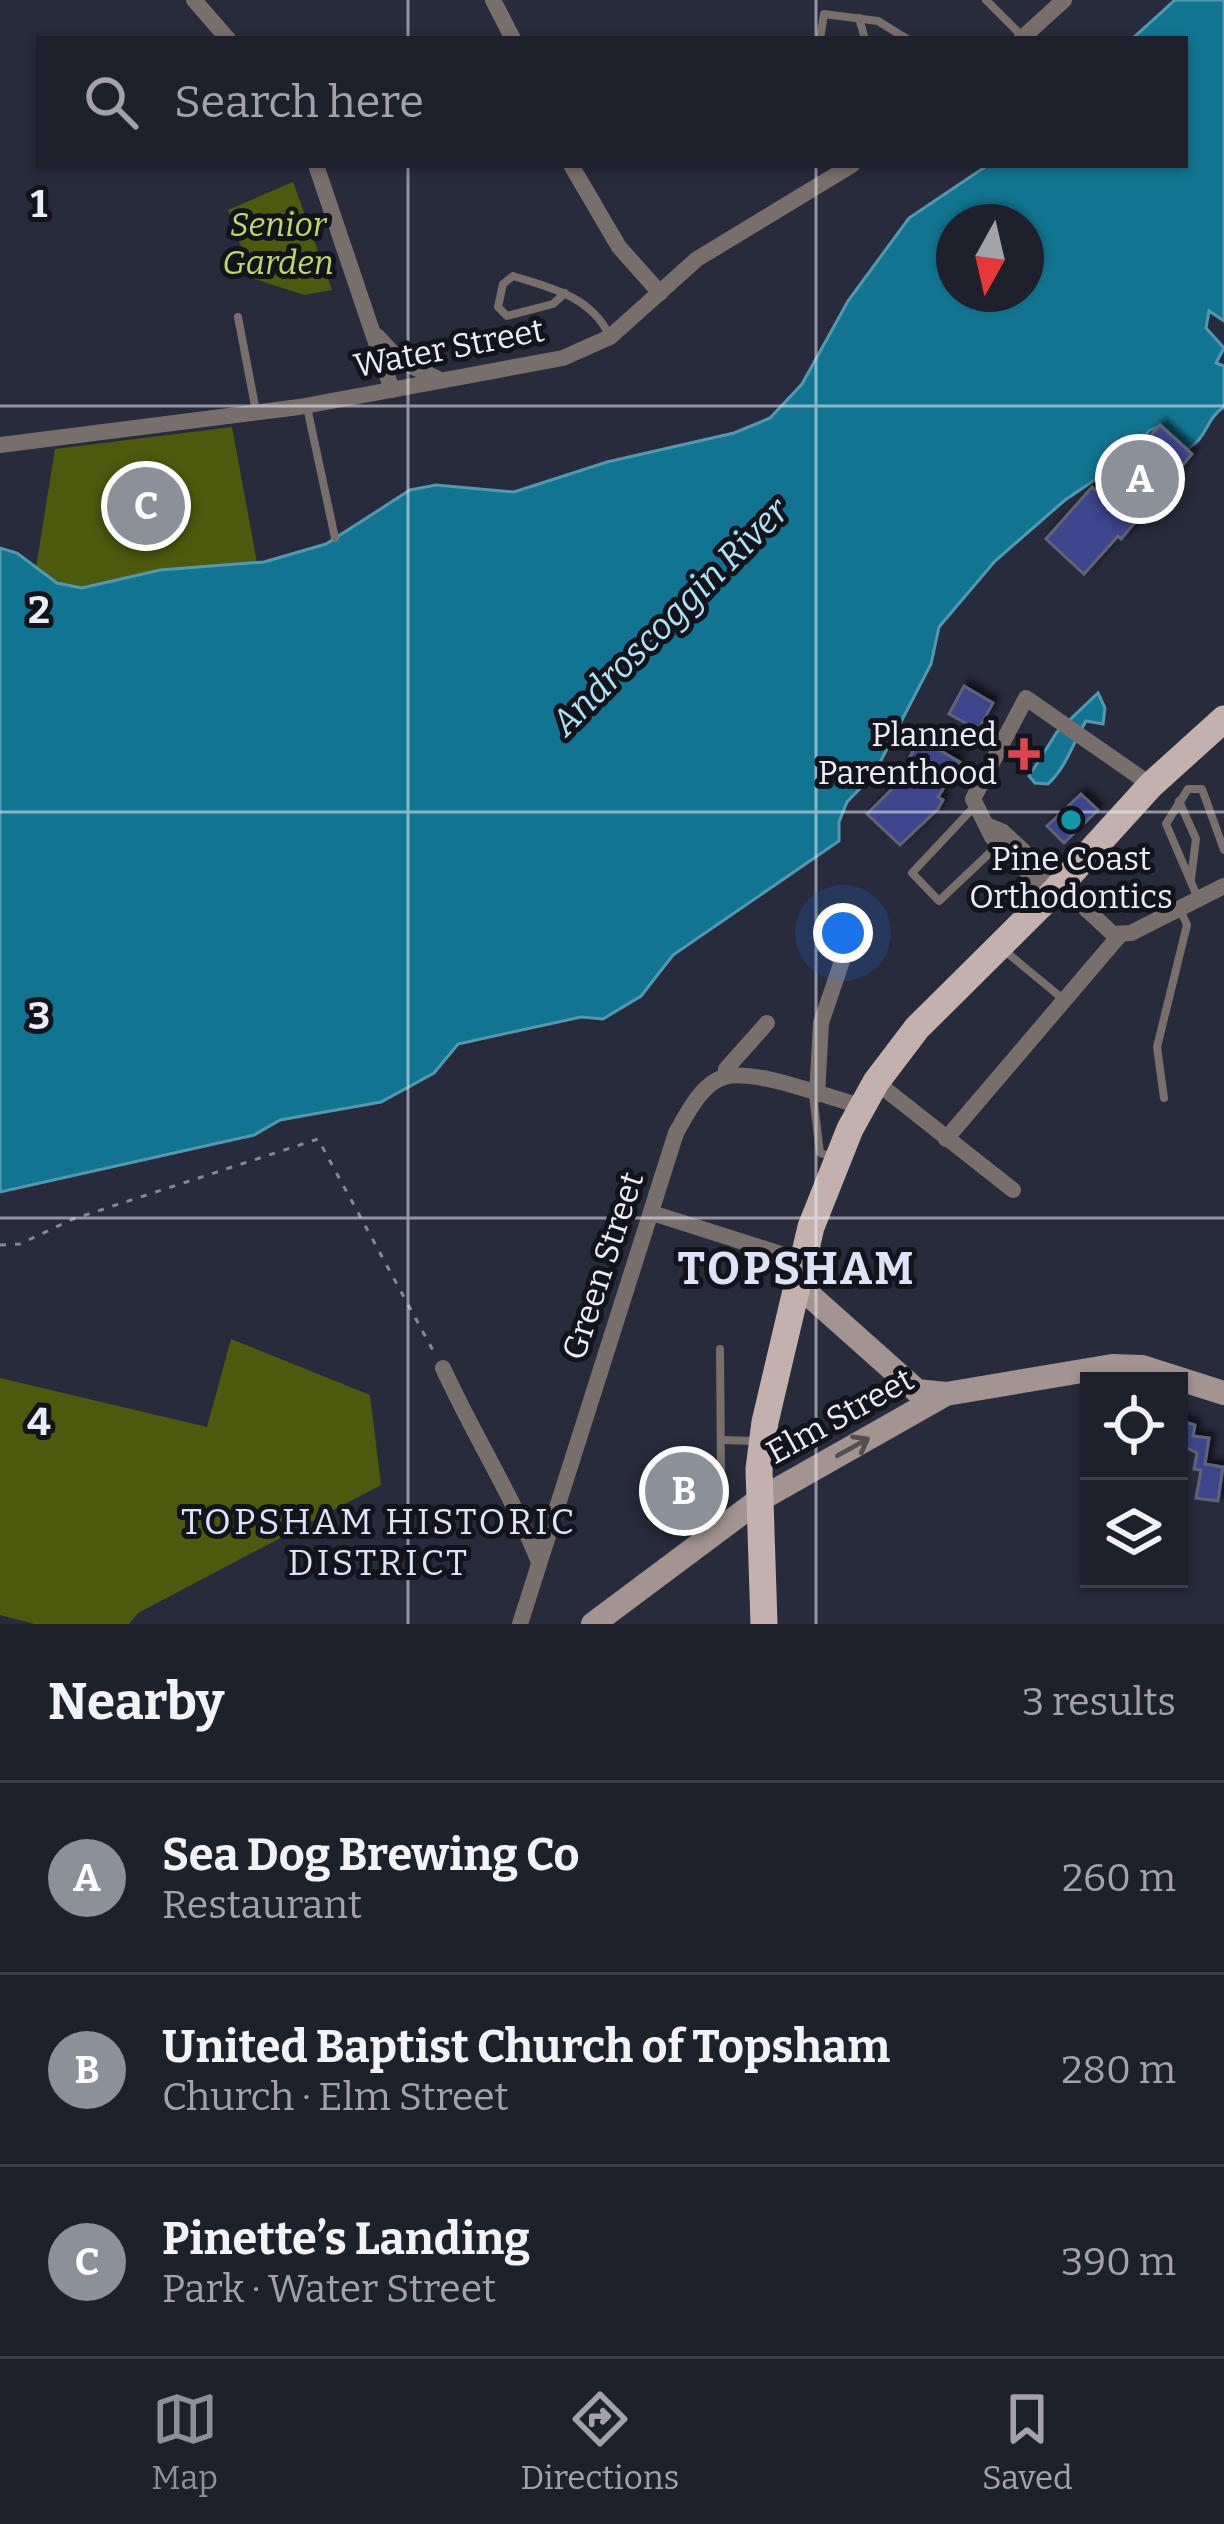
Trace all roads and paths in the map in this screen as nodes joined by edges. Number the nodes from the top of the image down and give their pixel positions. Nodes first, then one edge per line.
1 (194, 0) edge
2 (493, 0) edge
3 (1064, 0) edge
4 (990, 1) edge
5 (859, 18) junction
6 (225, 36) edge
7 (511, 36) edge
8 (820, 36) edge
9 (864, 36) edge
10 (902, 36) edge
11 (1020, 36) edge
12 (1024, 36) edge
13 (317, 168) edge
14 (573, 168) edge
15 (847, 168) edge
16 (565, 293) junction
17 (660, 293) junction
18 (238, 317) dead end
19 (373, 330) junction
20 (610, 337) junction
21 (444, 380) junction
22 (392, 390) junction
23 (307, 405) junction
24 (256, 413) junction
25 (0, 445) edge
26 (335, 538) dead end
27 (1224, 719) edge
28 (1151, 785) junction
29 (1179, 801) junction
30 (974, 807) junction
31 (988, 826) junction
32 (999, 844) junction
33 (1224, 850) edge
34 (1224, 886) edge
35 (1194, 888) junction
36 (1055, 891) junction
37 (1178, 906) junction
38 (1119, 936) junction
39 (1000, 946) junction
40 (842, 962) dead end
41 (1064, 1000) junction
42 (766, 1023) dead end
43 (726, 1076) junction
44 (815, 1094) junction
45 (868, 1094) junction
46 (1164, 1098) dead end
47 (946, 1138) junction
48 (837, 1158) junction
49 (1013, 1190) dead end
50 (652, 1213) junction
51 (0, 1245) edge
52 (801, 1273) junction
53 (720, 1348) dead end
54 (443, 1368) joint
55 (1224, 1393) edge
56 (946, 1394) junction
57 (763, 1431) junction
58 (721, 1440) junction
59 (721, 1474) dead end
60 (759, 1500) junction
61 (539, 1563) junction
62 (520, 1624) edge
63 (593, 1624) edge
64 (764, 1624) edge

1 - 6 street
2 - 7 street
3 - 12 street
4 - 11 lane
5 - 8 lane
5 - 9 lane
5 - 10 lane
13 - 19 street
14 - 17 street
15 - 17 street, Water Street
16 - 16 lane
16 - 20 lane
17 - 20 street, Water Street
18 - 24 lane
19 - 21 street
19 - 22 street
20 - 21 street, Water Street
21 - 22 street, Water Street
22 - 23 street, Water Street
23 - 24 street, Water Street
23 - 26 lane
24 - 25 street, Water Street
27 - 28 main road
28 - 30 street
28 - 36 main road
29 - 33 lane
29 - 35 lane
29 - 35 lane
30 - 31 street
30 - 32 lane
31 - 32 street
31 - 36 street
32 - 36 street
34 - 35 street
35 - 37 street
36 - 38 street
36 - 39 main road
37 - 38 street
37 - 46 lane
38 - 41 street
39 - 41 lane
39 - 45 main road
40 - 44 street
41 - 47 street
42 - 43 street, Green Street
43 - 44 street
43 - 50 street, Green Street
44 - 45 street
44 - 48 lane
45 - 47 street
45 - 48 main road
47 - 49 street
48 - 52 main road
50 - 52 street
50 - 61 street, Green Street
51 - 54 path
52 - 56 street
52 - 57 main road
53 - 58 lane
54 - 61 street
55 - 56 street
60 -> 56 street, Elm Street
57 - 58 lane
57 - 60 main road
58 - 59 lane
60 - 63 street, Elm Street
60 - 64 main road
61 - 62 street, Green Street

